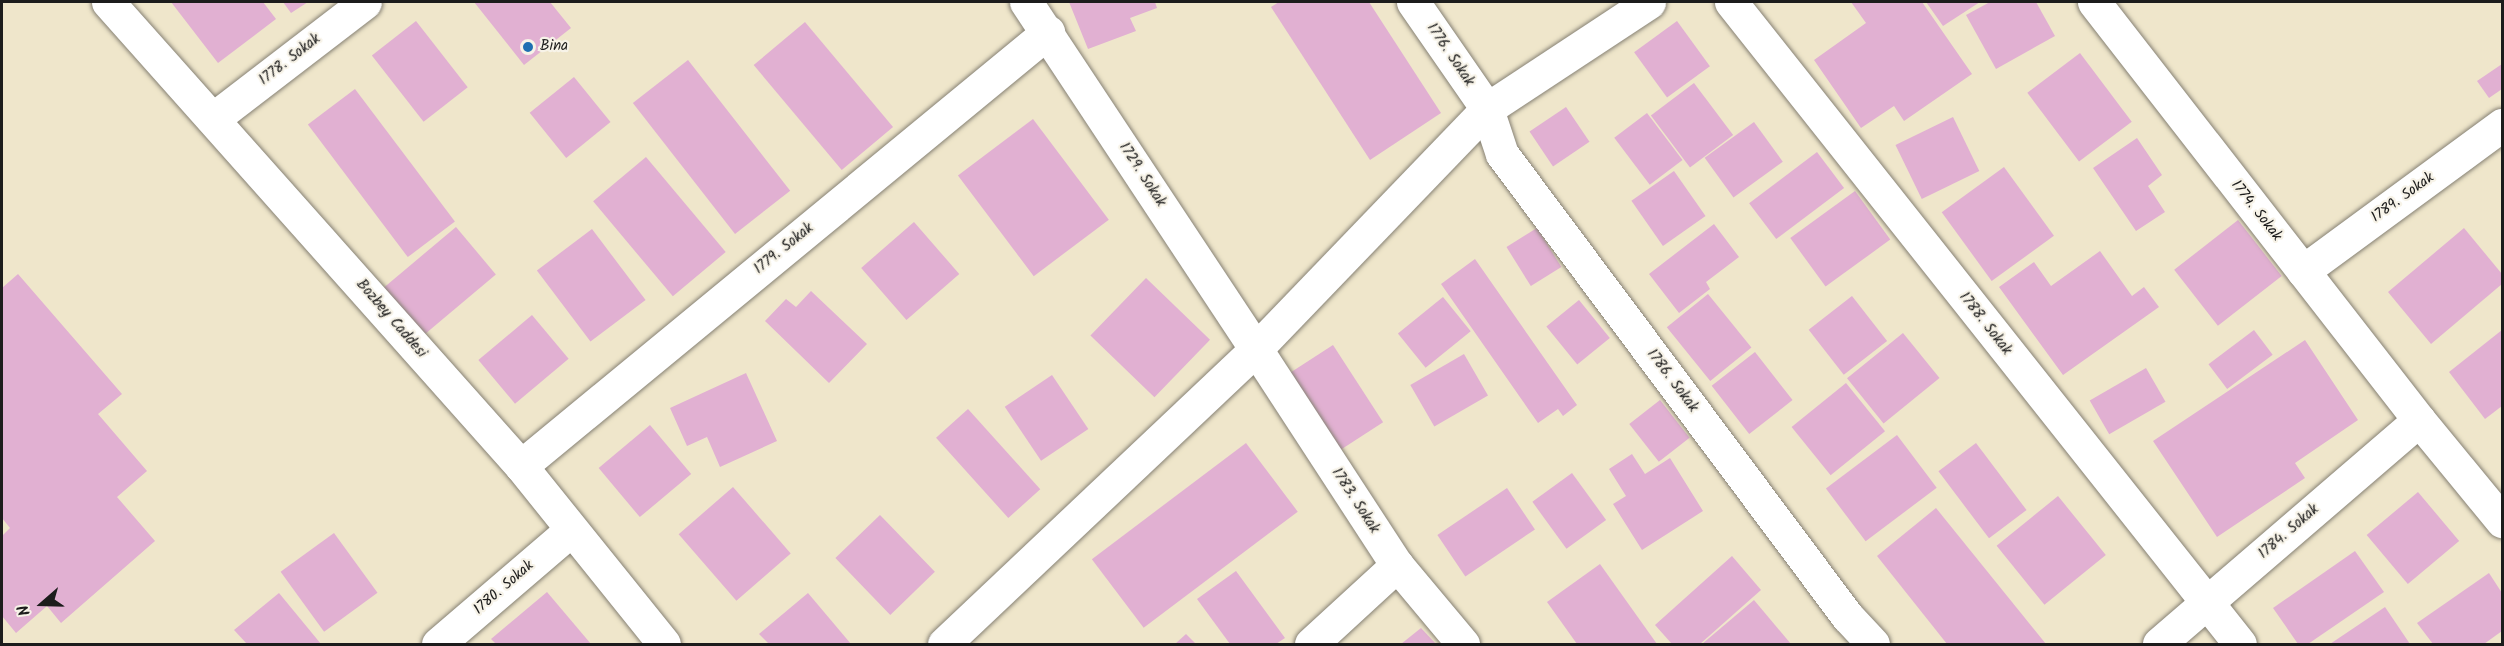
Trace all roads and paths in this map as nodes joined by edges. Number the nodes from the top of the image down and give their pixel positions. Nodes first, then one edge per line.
1 (108, 2) edge
2 (365, 2) edge
3 (1026, 2) edge
4 (1413, 2) edge
5 (1649, 2) edge
6 (1731, 2) edge
7 (2094, 2) edge
8 (1048, 32) junction
9 (1487, 109) junction
10 (214, 118) junction
11 (2502, 125) edge
12 (2303, 271) junction
13 (1256, 349) junction
14 (2419, 420) junction
15 (520, 466) junction
16 (2502, 521) edge
17 (570, 531) junction
18 (1396, 565) junction
19 (2206, 604) junction
20 (438, 645) edge
21 (664, 645) edge
22 (944, 645) edge
23 (1311, 645) edge
24 (1463, 645) edge
25 (1873, 645) edge
26 (2159, 645) edge
27 (2240, 645) edge

1 - 10 street, Bozbey Caddesi
2 - 10 street, 1778. Sokak
3 - 8 street, 1729. Sokak
4 - 9 street, 1776. Sokak
5 - 9 street
6 - 19 street, 1788. Sokak
7 - 12 street, 1774. Sokak
8 - 13 street, 1729. Sokak
8 - 15 street, 1779. Sokak
9 - 13 street
9 - 25 street, 1786. Sokak
10 - 15 street, Bozbey Caddesi
11 - 12 street, 1789. Sokak
12 - 14 street, 1774. Sokak
13 - 18 street, 1783. Sokak
13 - 22 street
14 - 16 street, 1774. Sokak
14 - 19 street, 1784. Sokak
15 - 17 street, Bozbey Caddesi
17 - 20 street, 1780. Sokak
17 - 21 street, Bozbey Caddesi
18 - 23 street
18 - 24 street, 1783. Sokak
19 - 26 street, 1784. Sokak
19 - 27 street, 1788. Sokak

